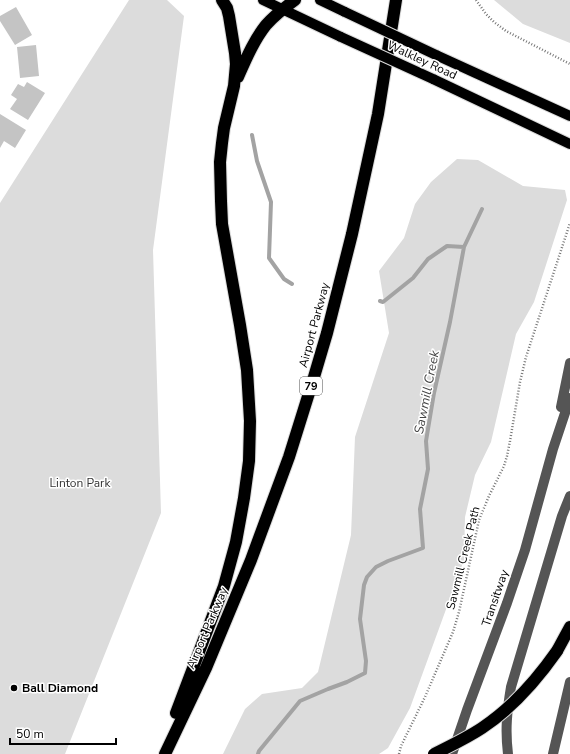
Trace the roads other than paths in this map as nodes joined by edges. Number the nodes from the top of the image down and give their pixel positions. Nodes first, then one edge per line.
1 (222, 0) edge
2 (263, 0) edge
3 (295, 0) edge
4 (320, 0) edge
5 (396, 0) edge
6 (282, 9) junction
7 (234, 86) junction
8 (570, 116) edge
9 (570, 144) edge
10 (570, 363) edge
11 (570, 398) edge
12 (553, 448) junction
13 (570, 496) edge
14 (570, 627) edge
15 (570, 682) edge
16 (160, 754) edge
17 (166, 754) edge
18 (434, 754) edge
19 (452, 754) edge
20 (508, 754) edge
21 (553, 754) edge

1 - 7 highway
2 - 6 main road, Walkley Road
3 - 6 highway
4 - 8 main road, Walkley Road, bridge
5 - 17 highway, Airport Parkway / 79
6 - 7 highway
6 - 9 main road, Walkley Road, bridge
7 - 16 highway
10 - 12 lane, Transitway
11 - 12 lane, Transitway
12 - 19 lane, Transitway
13 - 20 lane
14 - 18 highway, bridge
15 - 21 lane

